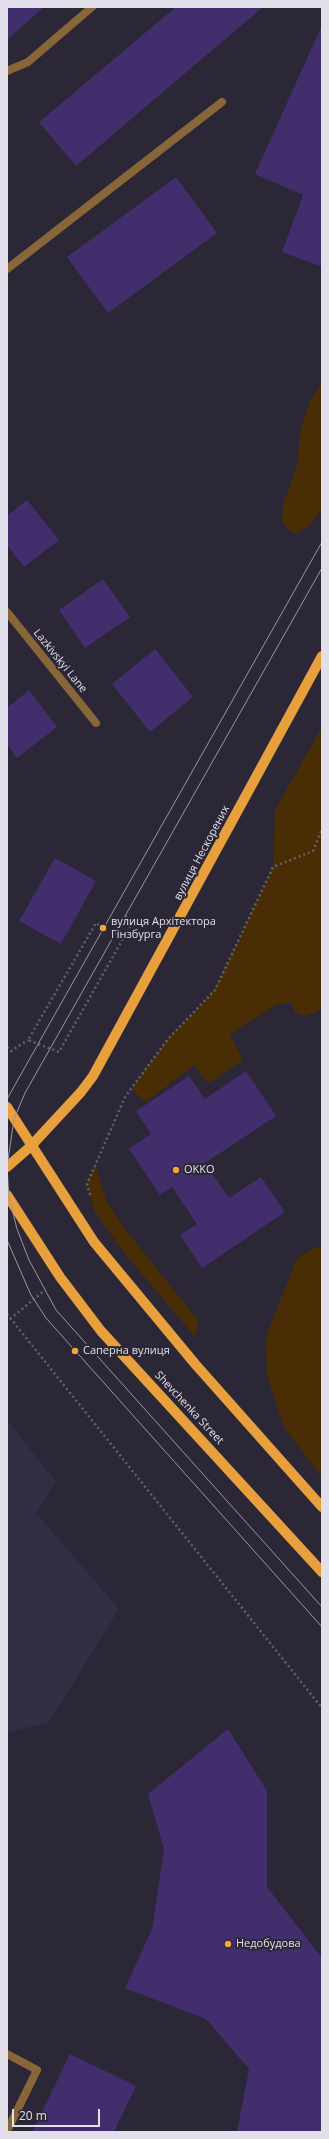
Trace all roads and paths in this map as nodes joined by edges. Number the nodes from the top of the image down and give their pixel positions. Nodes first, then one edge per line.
1 (92, 7) edge
2 (7, 70) edge
3 (222, 102) dead end
4 (7, 269) edge
5 (7, 612) edge
6 (322, 656) edge
7 (96, 723) dead end
8 (322, 829) edge
9 (125, 916) dead end
10 (103, 928) dead end
11 (28, 1040) junction
12 (7, 1047) edge
13 (7, 1107) edge
14 (31, 1146) junction
15 (7, 1167) edge
16 (7, 1195) edge
17 (91, 1198) dead end
18 (45, 1290) dead end
19 (7, 1314) edge
20 (10, 1319) junction
21 (322, 1508) edge
22 (322, 1572) edge
23 (322, 1708) edge
24 (7, 2054) edge
25 (7, 2131) edge

1 - 2 street
3 - 4 street
5 - 7 street, Lazkivskyi Lane
6 - 14 main road, вулиця Нескорених
8 - 17 path
9 - 11 path
10 - 11 path
11 - 12 path
13 - 14 main road
14 - 15 main road, вулиця Нескорених
14 - 21 main road
16 - 22 main road, Shevchenka Street
18 - 20 path
19 - 20 path
20 - 23 path
24 - 25 street

